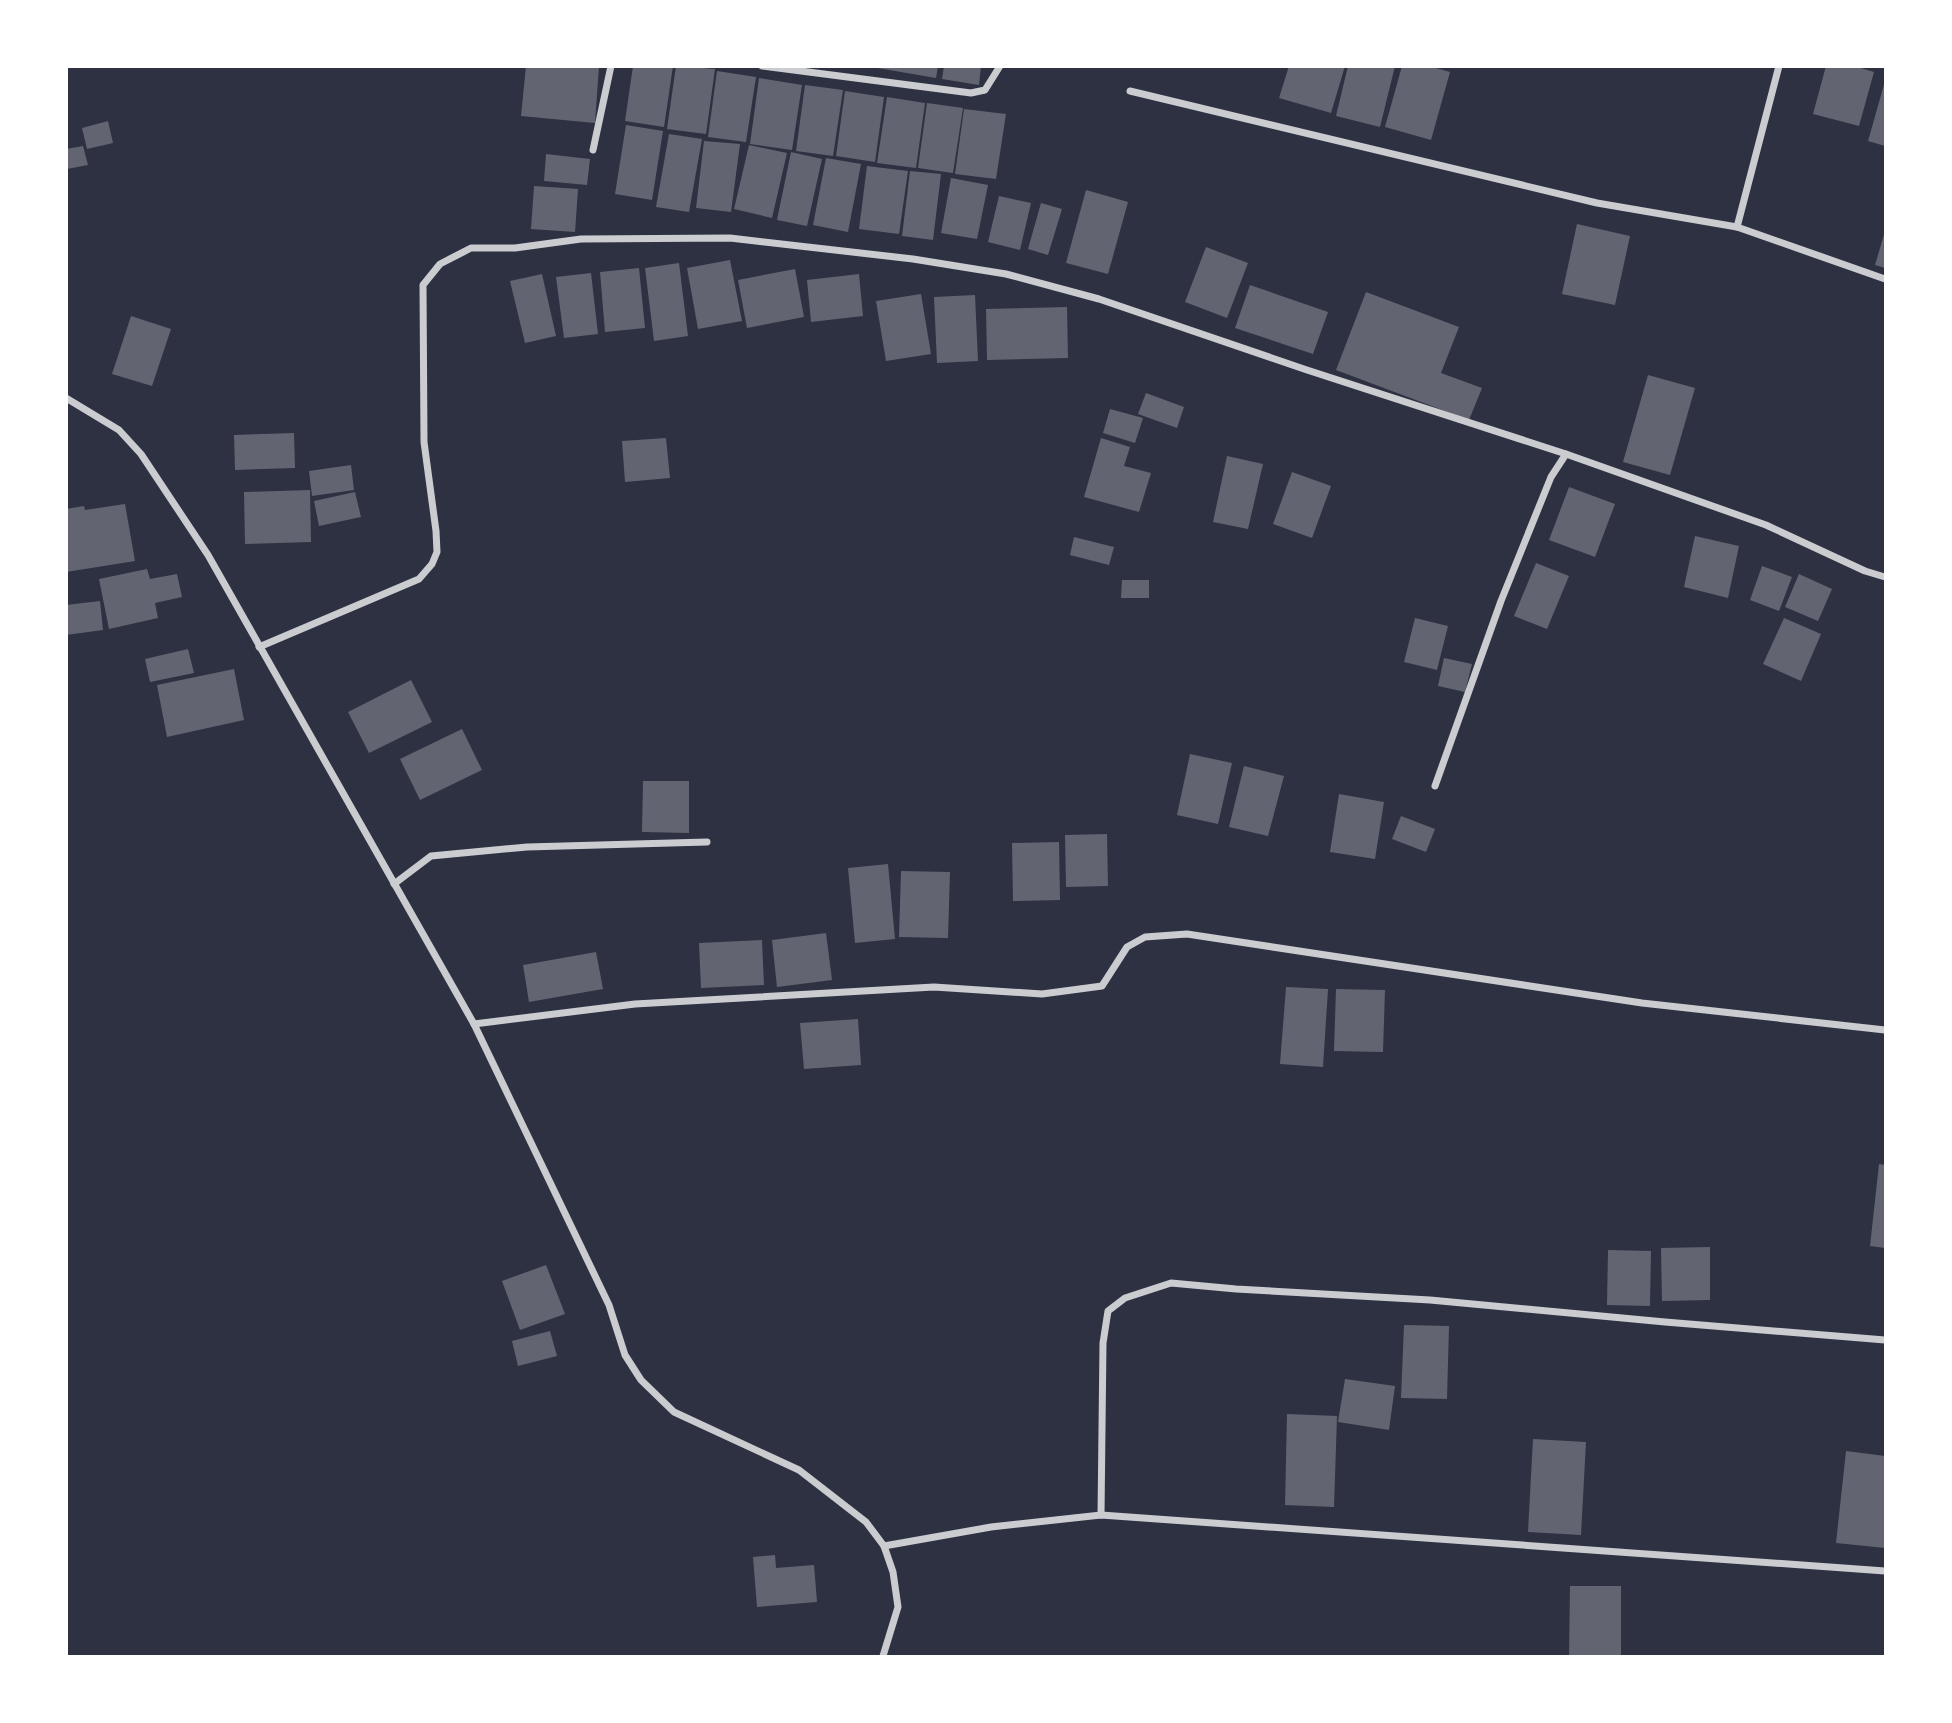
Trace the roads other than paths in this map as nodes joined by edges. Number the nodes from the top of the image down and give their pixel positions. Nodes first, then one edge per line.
1 (611, 66) edge
2 (762, 66) edge
3 (1000, 66) edge
4 (1779, 66) edge
5 (1130, 91) dead end
6 (593, 150) dead end
7 (1737, 227) junction
8 (1885, 279) edge
9 (66, 398) edge
10 (1566, 454) junction
11 (1885, 578) edge
12 (259, 647) junction
13 (1436, 786) dead end
14 (707, 842) dead end
15 (394, 884) junction
16 (474, 1024) junction
17 (1885, 1030) edge
18 (1885, 1340) edge
19 (1101, 1515) junction
20 (884, 1546) junction
21 (1885, 1571) edge
22 (883, 1657) edge

1 - 6 street
2 - 3 street
4 - 7 street
5 - 7 street
7 - 8 street
9 - 12 street
10 - 11 street
10 - 12 street
10 - 13 street
12 - 15 street
14 - 15 street
15 - 16 street
16 - 17 street
16 - 20 street
18 - 19 street
19 - 20 street
19 - 21 street
20 - 22 street

